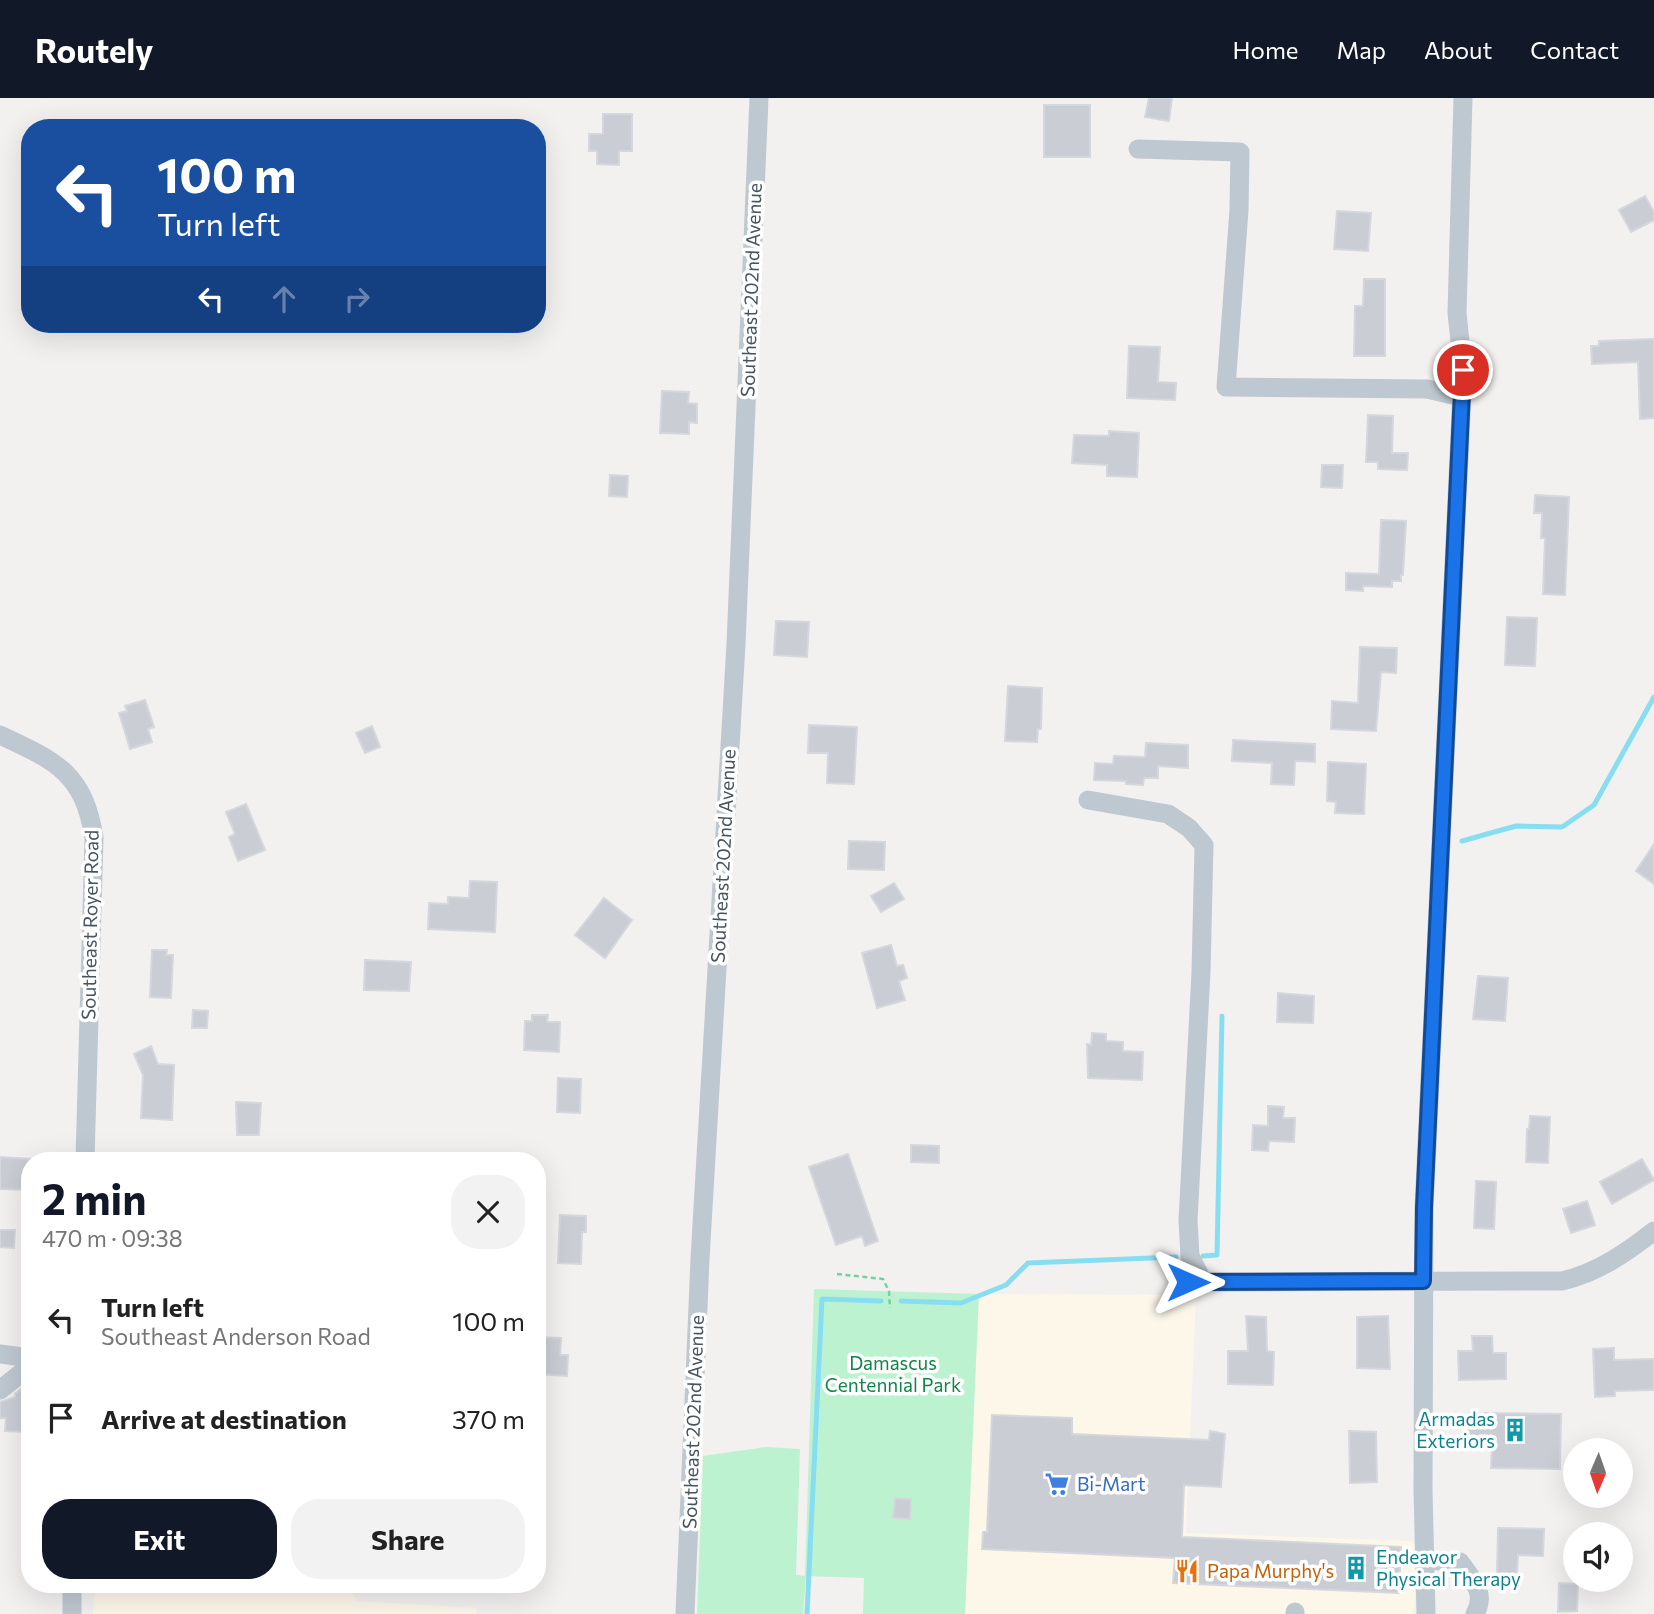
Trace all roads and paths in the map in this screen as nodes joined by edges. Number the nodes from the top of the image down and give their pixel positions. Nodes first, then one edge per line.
1 (759, 98) edge
2 (1463, 98) edge
3 (1138, 149) dead end
4 (1461, 397) junction
5 (0, 734) edge
6 (1088, 800) dead end
7 (85, 1152) edge
8 (1654, 1231) edge
9 (837, 1274) dead end
10 (1423, 1281) junction
11 (890, 1308) dead end
12 (0, 1354) edge
13 (21, 1357) edge
14 (21, 1373) edge
15 (0, 1390) edge
16 (1425, 1560) junction
17 (72, 1593) edge
18 (72, 1614) edge
19 (685, 1614) edge
20 (1426, 1614) edge
21 (1475, 1614) edge

1 - 19 street, Southeast 202nd Avenue
2 - 4 street
3 - 4 street
4 - 10 street
5 - 7 street, Southeast Royer Road
6 - 10 street
8 - 10 street
9 - 11 path
10 - 16 street
12 - 13 street
14 - 15 street
16 - 20 street
16 - 21 street
17 - 18 street

